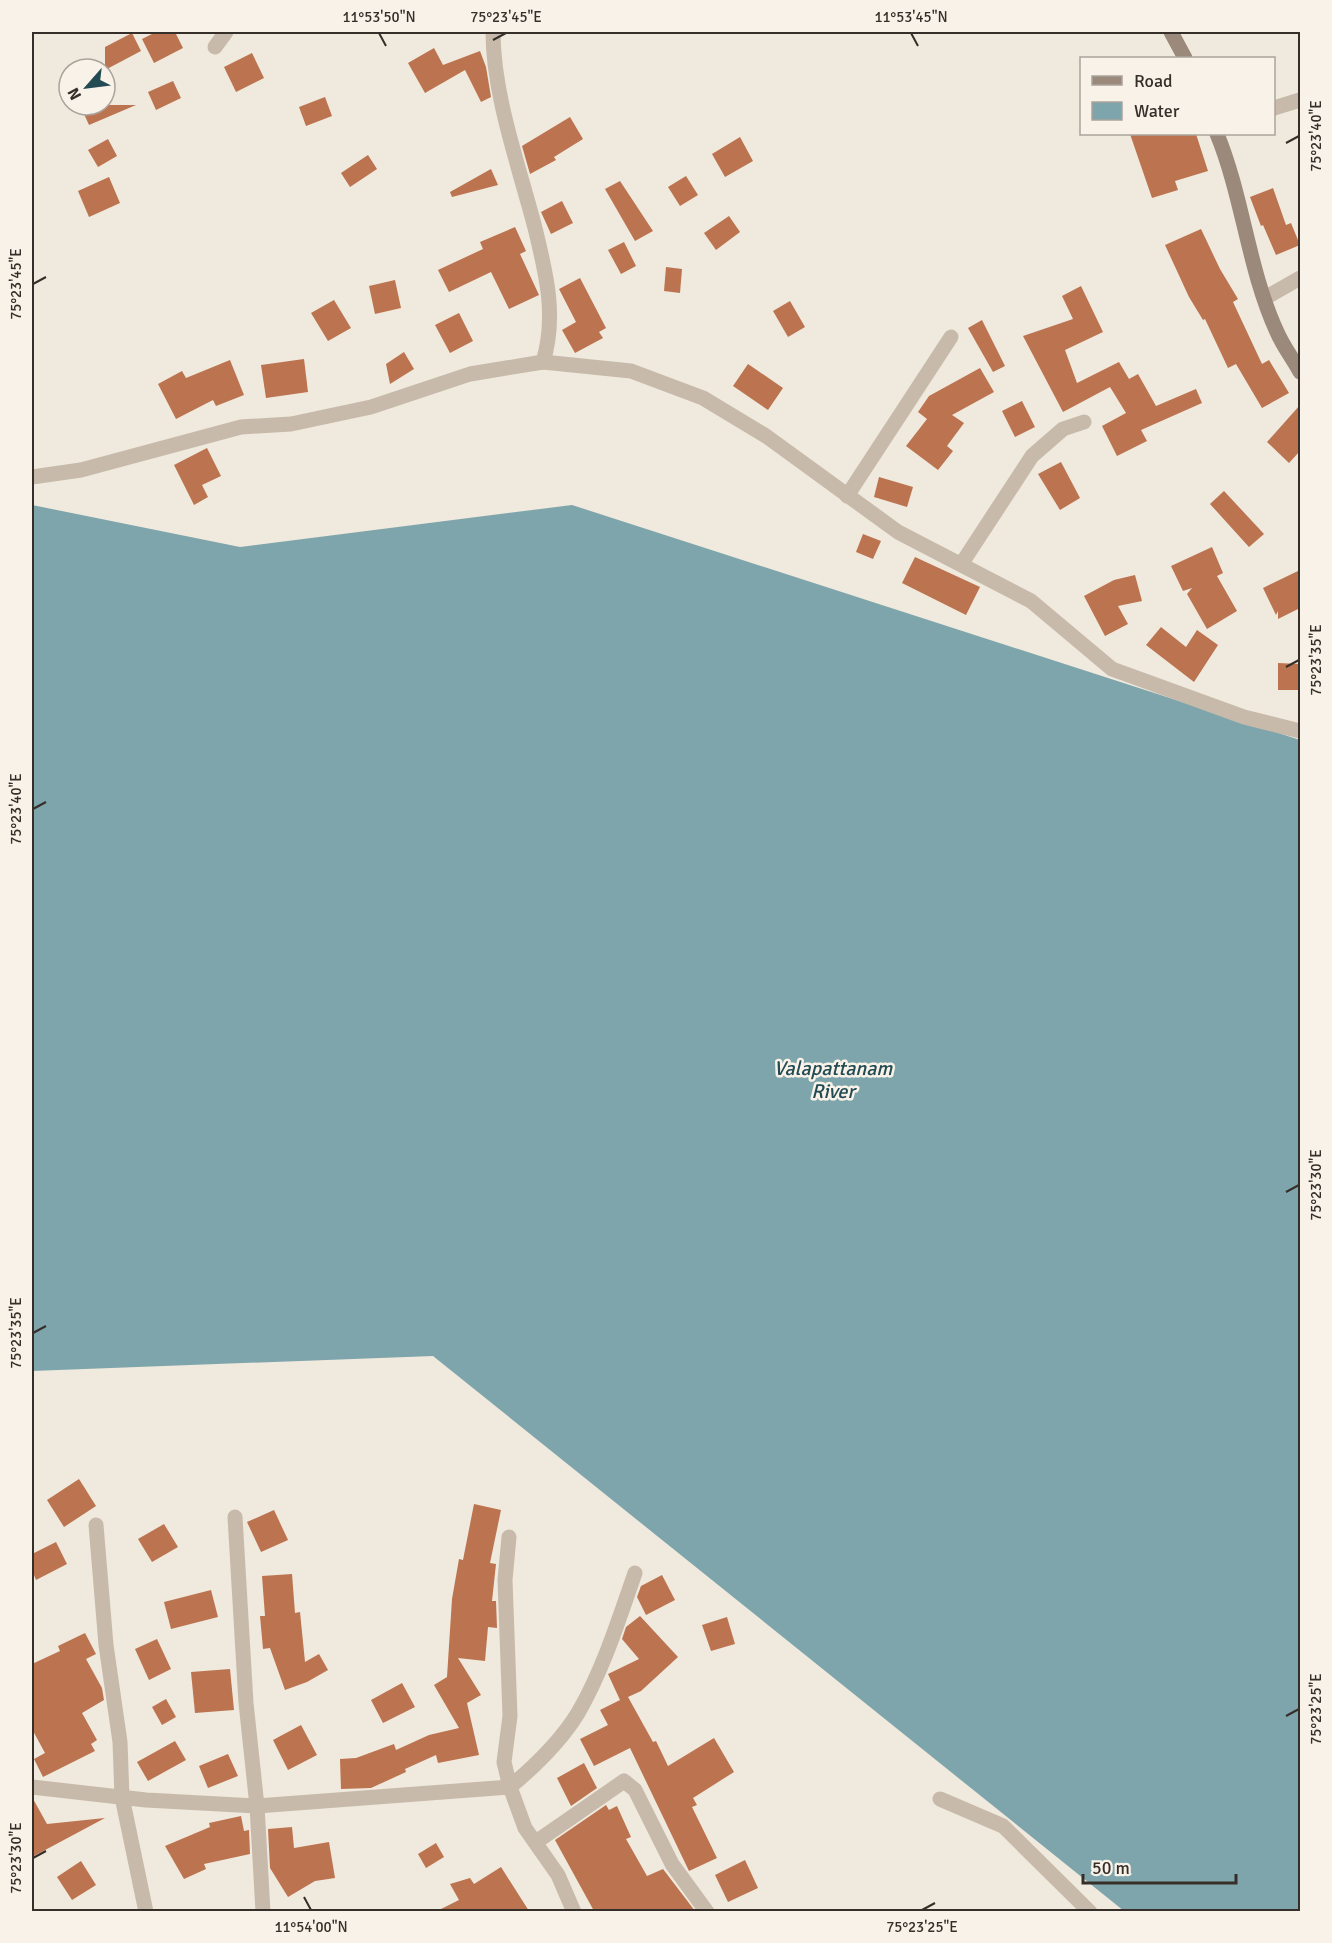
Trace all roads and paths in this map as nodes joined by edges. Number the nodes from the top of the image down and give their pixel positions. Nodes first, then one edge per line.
1 (226, 32) edge
2 (493, 32) edge
3 (1171, 32) edge
4 (215, 47) dead end
5 (1184, 57) edge
6 (1300, 100) edge
7 (1275, 108) edge
8 (1217, 135) edge
9 (1300, 278) edge
10 (1265, 298) junction
11 (951, 337) dead end
12 (543, 362) junction
13 (1300, 372) edge
14 (1084, 422) dead end
15 (32, 477) edge
16 (847, 496) junction
17 (962, 563) junction
18 (1300, 731) edge
19 (235, 1517) dead end
20 (96, 1526) dead end
21 (509, 1537) dead end
22 (635, 1573) dead end
23 (32, 1787) edge
24 (510, 1787) junction
25 (122, 1797) junction
26 (940, 1799) dead end
27 (257, 1806) junction
28 (536, 1842) junction
29 (146, 1911) edge
30 (263, 1911) edge
31 (574, 1911) edge
32 (707, 1911) edge
33 (1090, 1911) edge

1 - 4 street
2 - 12 street
3 - 5 main road
6 - 7 street
8 - 10 main road
9 - 10 street
10 - 13 main road
11 - 16 street
12 - 15 street
12 - 16 street
14 - 17 street
16 - 17 street
17 - 18 street
19 - 27 street
20 - 25 street
21 - 24 street
22 - 24 street
23 - 25 street
24 - 27 street
24 - 28 street
25 - 27 street
25 - 29 street
26 - 33 street
27 - 30 street
28 - 31 street
28 - 32 street

